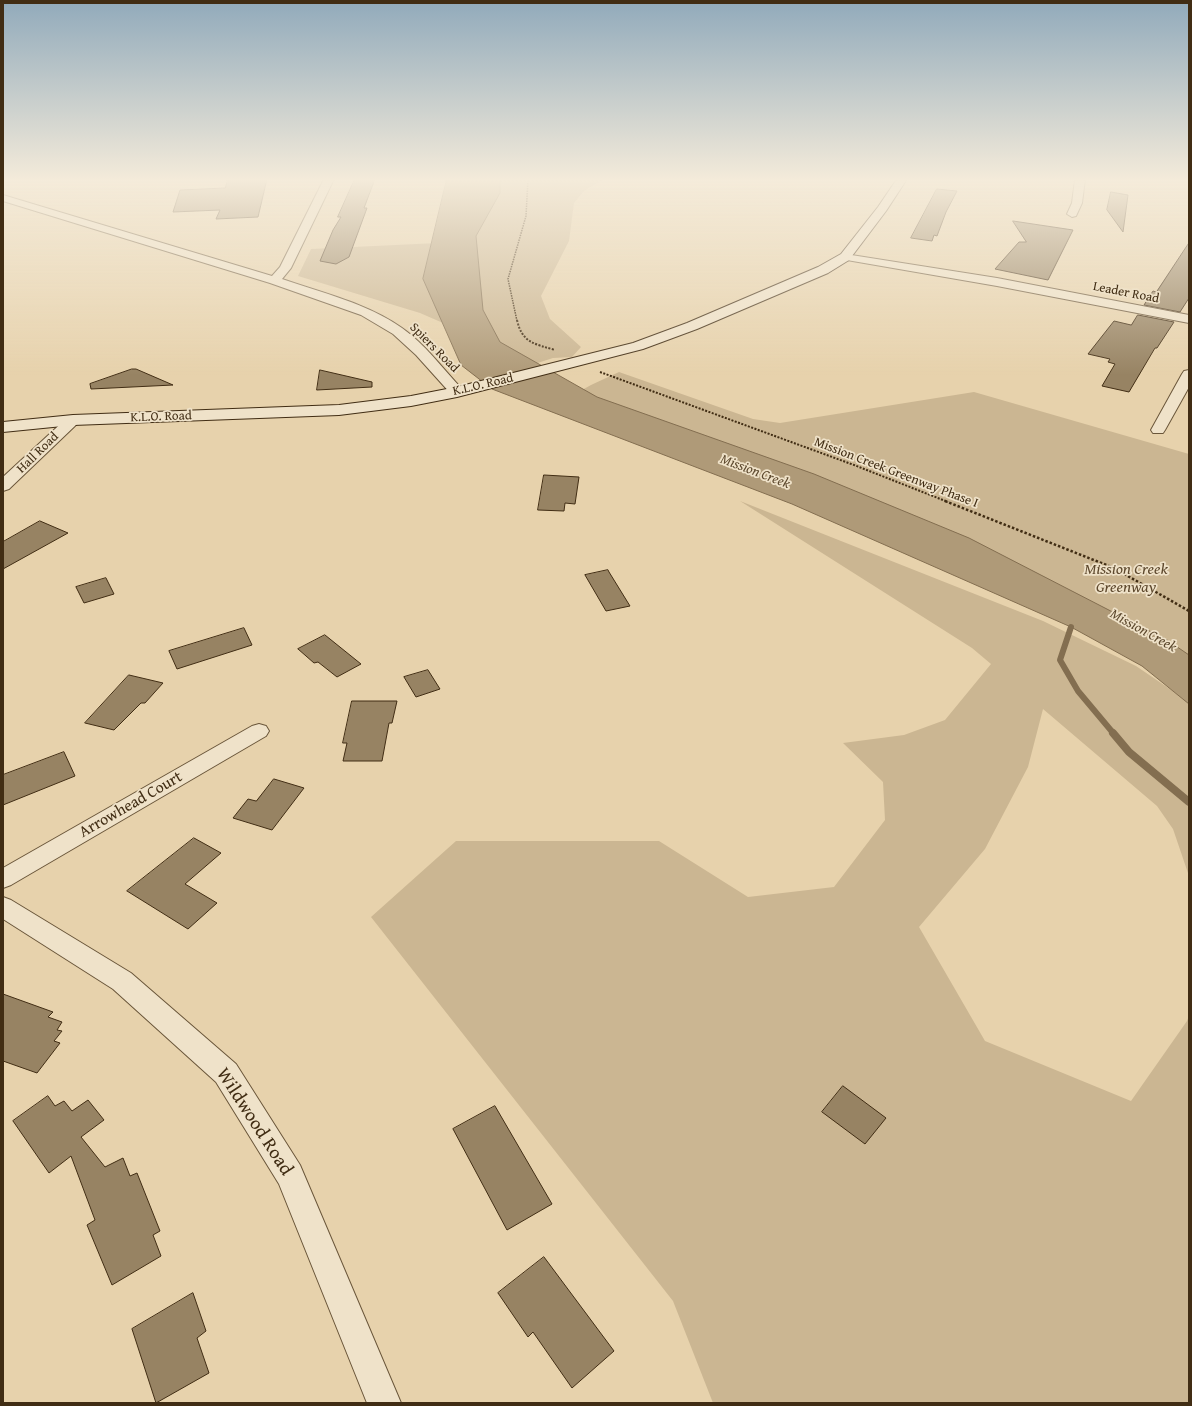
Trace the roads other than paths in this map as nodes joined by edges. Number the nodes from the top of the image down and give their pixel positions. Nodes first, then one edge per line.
1 (157, 245) edge
2 (297, 245) edge
3 (855, 245) edge
4 (845, 257) junction
5 (274, 280) junction
6 (1189, 319) edge
7 (1189, 374) edge
8 (457, 392) junction
9 (73, 420) junction
10 (3, 427) edge
11 (1158, 430) dead end
12 (3, 486) edge
13 (259, 731) dead end
14 (3, 879) edge
15 (3, 907) edge
16 (384, 1403) edge

1 - 5 street, Spiers Road
2 - 5 street
3 - 4 main road, K.L.O. Road
4 - 6 street, Leader Road
4 - 8 main road, K.L.O. Road
5 - 8 street, Spiers Road
7 - 11 street
8 - 9 main road, K.L.O. Road
9 - 10 main road, K.L.O. Road
9 - 12 street, Hall Road
13 - 14 street, Arrowhead Court
15 - 16 street, Wildwood Road

